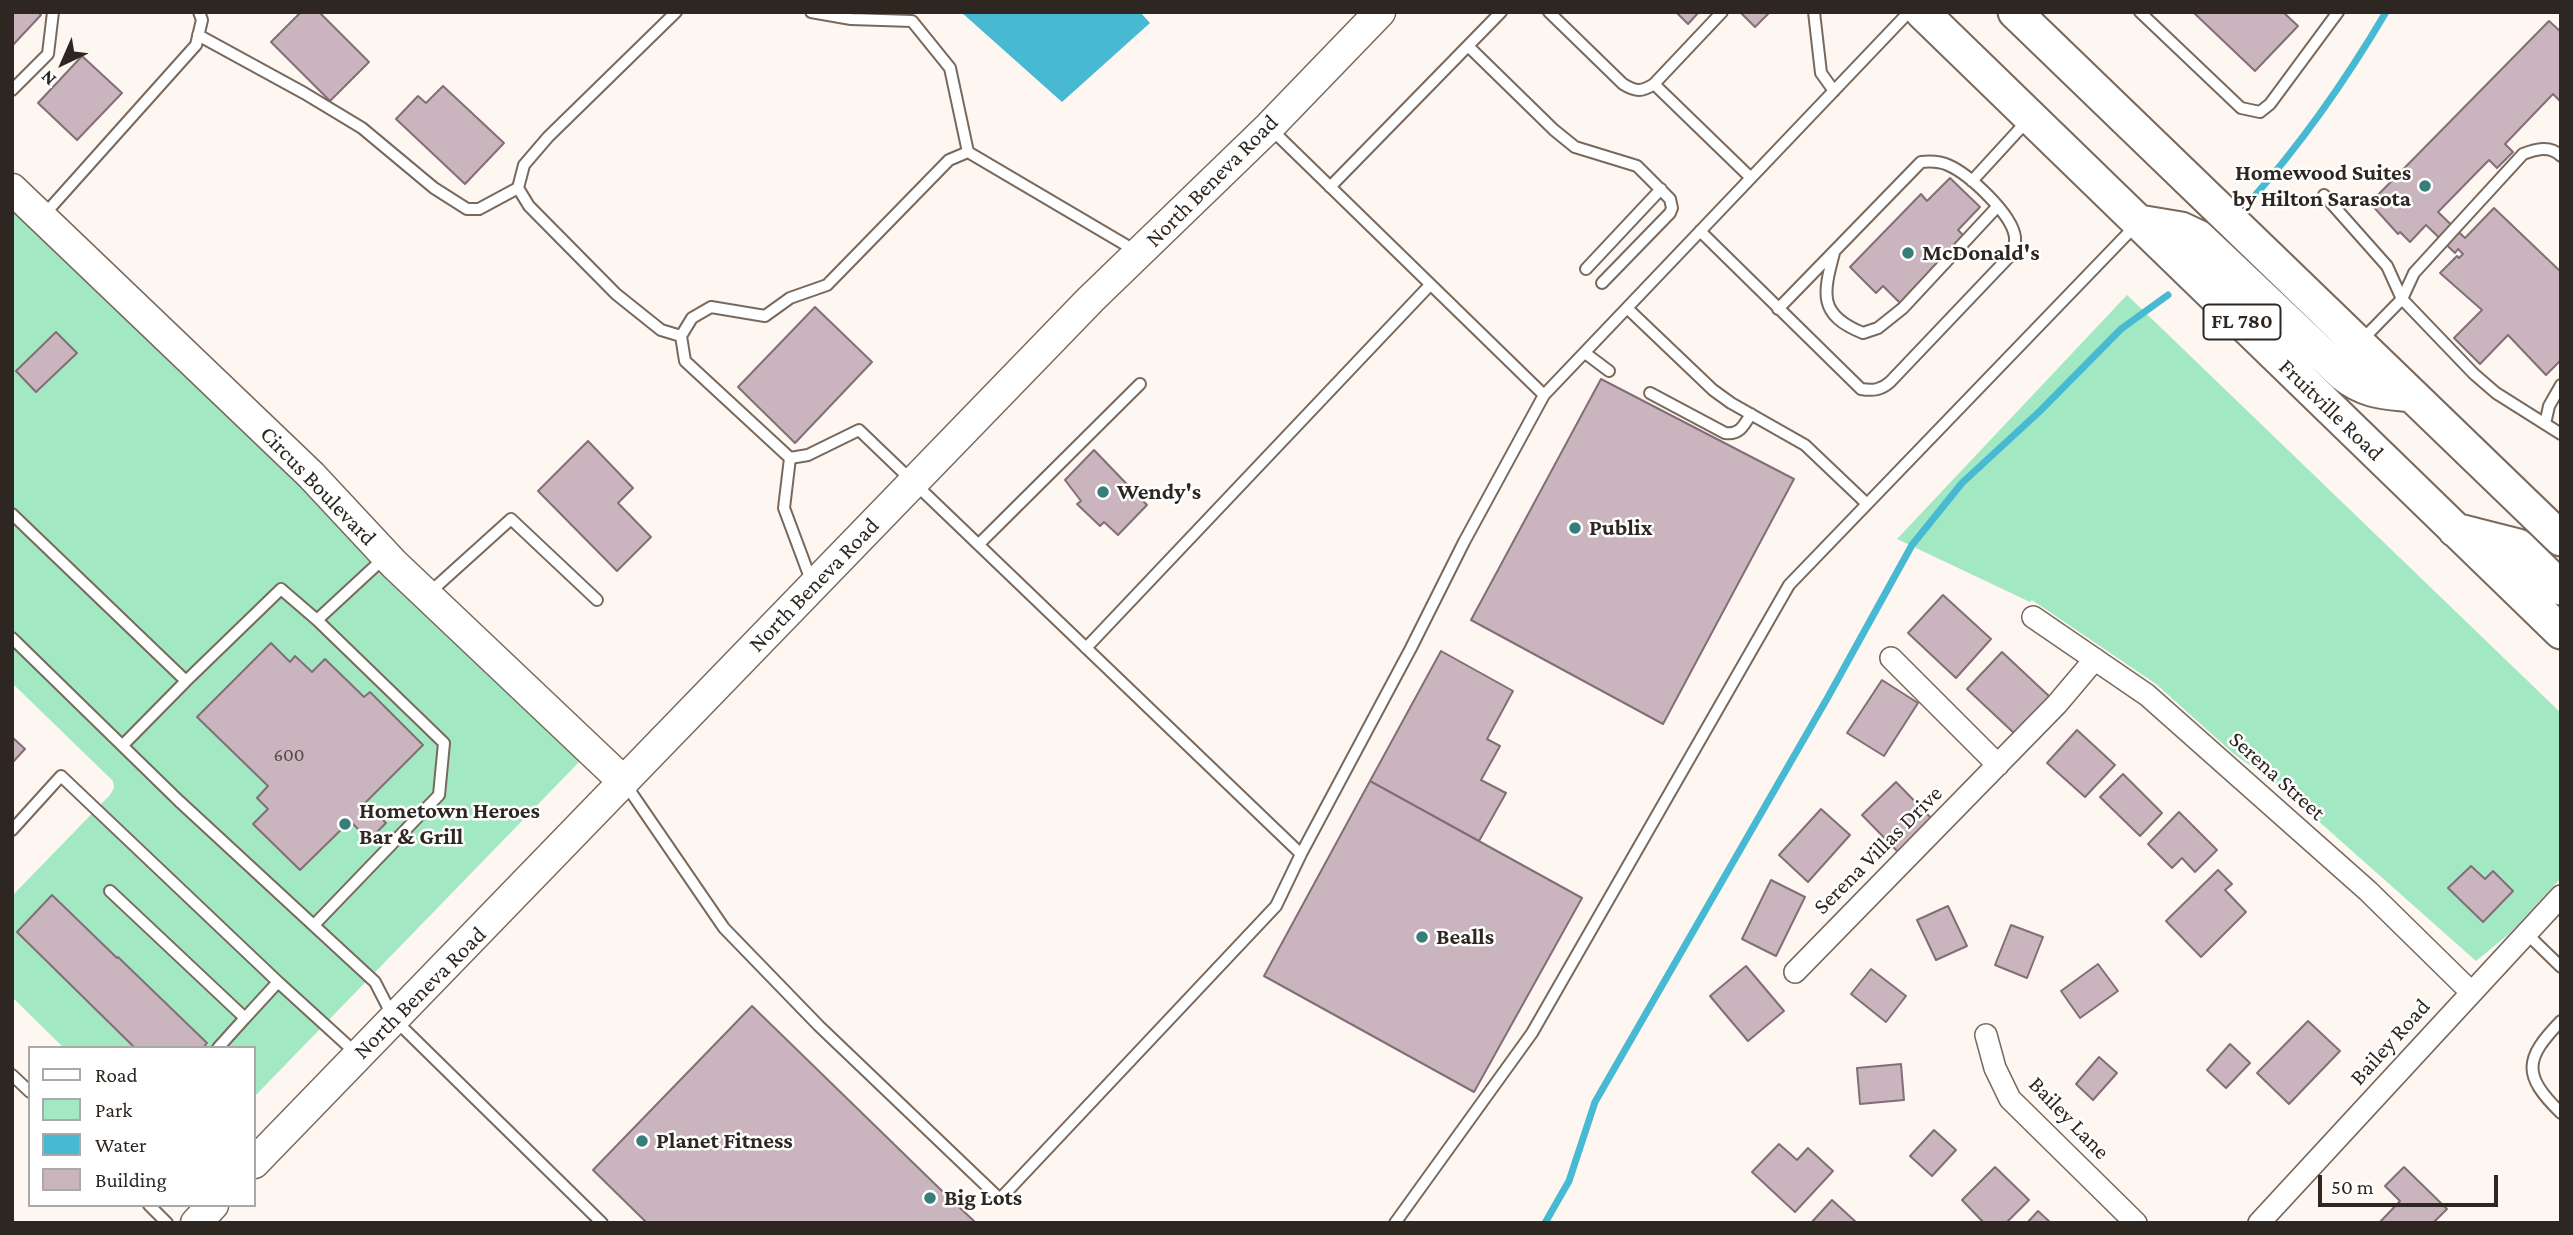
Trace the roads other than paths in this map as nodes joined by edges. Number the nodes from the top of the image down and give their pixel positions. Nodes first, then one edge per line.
1 (53, 12) edge
2 (199, 12) edge
3 (676, 12) edge
4 (811, 12) edge
5 (1380, 12) edge
6 (1501, 12) edge
7 (1549, 12) edge
8 (1722, 12) edge
9 (1814, 12) edge
10 (1909, 12) edge
11 (1922, 12) edge
12 (2015, 12) edge
13 (2140, 12) edge
14 (2338, 12) edge
15 (198, 35) junction
16 (1468, 46) junction
17 (1654, 84) junction
18 (12, 90) edge
19 (1833, 91) junction
20 (2031, 117) junction
21 (1269, 127) junction
22 (968, 152) junction
23 (2561, 156) edge
24 (1751, 178) junction
25 (1972, 181) junction
26 (1330, 187) junction
27 (518, 188) junction
28 (12, 189) edge
29 (1661, 189) junction
30 (2324, 195) dead end
31 (1997, 207) junction
32 (42, 217) junction
33 (2139, 222) junction
34 (1700, 231) junction
35 (1835, 251) junction
36 (1139, 253) junction
37 (1586, 269) dead end
38 (1602, 283) dead end
39 (1430, 285) junction
40 (2402, 299) junction
41 (1628, 308) junction
42 (1777, 309) junction
43 (681, 336) junction
44 (2359, 344) junction
45 (1584, 353) junction
46 (1609, 371) dead end
47 (1140, 384) dead end
48 (2561, 386) edge
49 (1650, 393) dead end
50 (1544, 395) junction
51 (2411, 395) junction
52 (1751, 414) junction
53 (2544, 424) junction
54 (2561, 435) edge
55 (790, 458) junction
56 (914, 481) junction
57 (1866, 503) junction
58 (12, 514) edge
59 (2453, 529) junction
60 (2561, 539) edge
61 (979, 544) junction
62 (386, 556) junction
63 (813, 586) junction
64 (2561, 588) edge
65 (427, 595) junction
66 (597, 600) dead end
67 (2034, 617) dead end
68 (317, 620) junction
69 (2561, 632) edge
70 (12, 638) edge
71 (1086, 648) junction
72 (1891, 658) dead end
73 (2095, 659) junction
74 (186, 681) junction
75 (122, 745) junction
76 (1998, 765) junction
77 (624, 782) junction
78 (12, 830) edge
79 (1301, 854) junction
80 (110, 891) dead end
81 (2561, 896) edge
82 (314, 925) junction
83 (2526, 933) junction
84 (2561, 967) edge
85 (1795, 972) dead end
86 (278, 982) junction
87 (2471, 992) junction
88 (245, 1018) junction
89 (394, 1019) junction
90 (2561, 1021) edge
91 (1986, 1035) dead end
92 (220, 1046) edge
93 (358, 1055) junction
94 (12, 1075) edge
95 (28, 1090) edge
96 (2561, 1112) edge
97 (256, 1161) edge
98 (151, 1207) edge
99 (211, 1207) edge
100 (167, 1223) edge
101 (196, 1223) edge
102 (602, 1223) edge
103 (1395, 1223) edge
104 (2136, 1223) edge
105 (2259, 1223) edge

1 - 18 lane
2 - 15 lane
3 - 27 lane
4 - 22 lane
5 - 21 main road, North Beneva Road
6 - 16 lane
7 - 17 lane
8 - 17 lane
9 - 19 lane
10 - 19 lane
11 - 20 main road, Fruitville Road / FL 780
12 - 44 main road, FL 780
13 - 14 lane
15 - 27 lane
15 - 32 lane
16 - 26 lane
16 - 29 lane
17 - 24 lane
19 - 24 lane
20 - 25 lane
20 - 33 main road, Fruitville Road / FL 780
21 - 26 lane
21 - 36 main road, North Beneva Road
22 - 36 lane
22 - 43 lane
23 - 40 lane
24 - 34 lane
25 - 31 lane
25 - 35 lane
26 - 39 lane
27 - 43 lane
28 - 32 main road, Circus Boulevard
29 - 37 lane
29 - 38 lane
30 - 40 lane
31 - 35 lane
31 - 42 lane
32 - 62 main road, Circus Boulevard
33 - 51 main road
33 - 57 lane
33 - 59 main road, Fruitville Road / FL 780
34 - 41 lane
34 - 42 lane
35 - 42 lane
36 - 56 main road, North Beneva Road
39 - 50 lane
39 - 71 lane
40 - 44 lane
40 - 53 lane
41 - 45 lane
41 - 52 lane
43 - 55 lane
44 - 51 main road, FL 780
45 - 46 lane
45 - 50 lane
47 - 61 lane
48 - 53 lane
49 - 52 lane
50 - 79 lane
51 - 60 main road, FL 780
52 - 57 lane
53 - 54 lane
55 - 56 lane
55 - 63 lane
56 - 61 lane
56 - 63 main road, North Beneva Road
57 - 103 lane
58 - 74 lane
59 - 64 main road
59 - 69 main road, Fruitville Road / FL 780
61 - 71 lane
62 - 65 main road, Circus Boulevard
62 - 68 lane
63 - 77 main road, North Beneva Road
65 - 66 lane
65 - 77 main road, Circus Boulevard
67 - 73 street, Serena Street
68 - 74 lane
68 - 82 lane
70 - 75 lane
71 - 79 lane
72 - 76 street
73 - 76 street, Serena Villas Drive
73 - 87 street, Serena Street
74 - 75 lane
75 - 82 lane
76 - 85 street, Serena Villas Drive
77 - 79 lane
77 - 89 main road, North Beneva Road
78 - 86 lane
80 - 88 lane
81 - 83 street, Bailey Road
82 - 89 lane
83 - 84 lane
83 - 87 street, Bailey Road
86 - 88 lane
86 - 93 lane
87 - 105 street, Bailey Road
88 - 92 lane
89 - 93 main road, North Beneva Road
89 - 102 lane
90 - 96 lane
91 - 104 street, Bailey Lane
93 - 97 main road, North Beneva Road
94 - 95 lane
98 - 100 lane
99 - 101 main road

